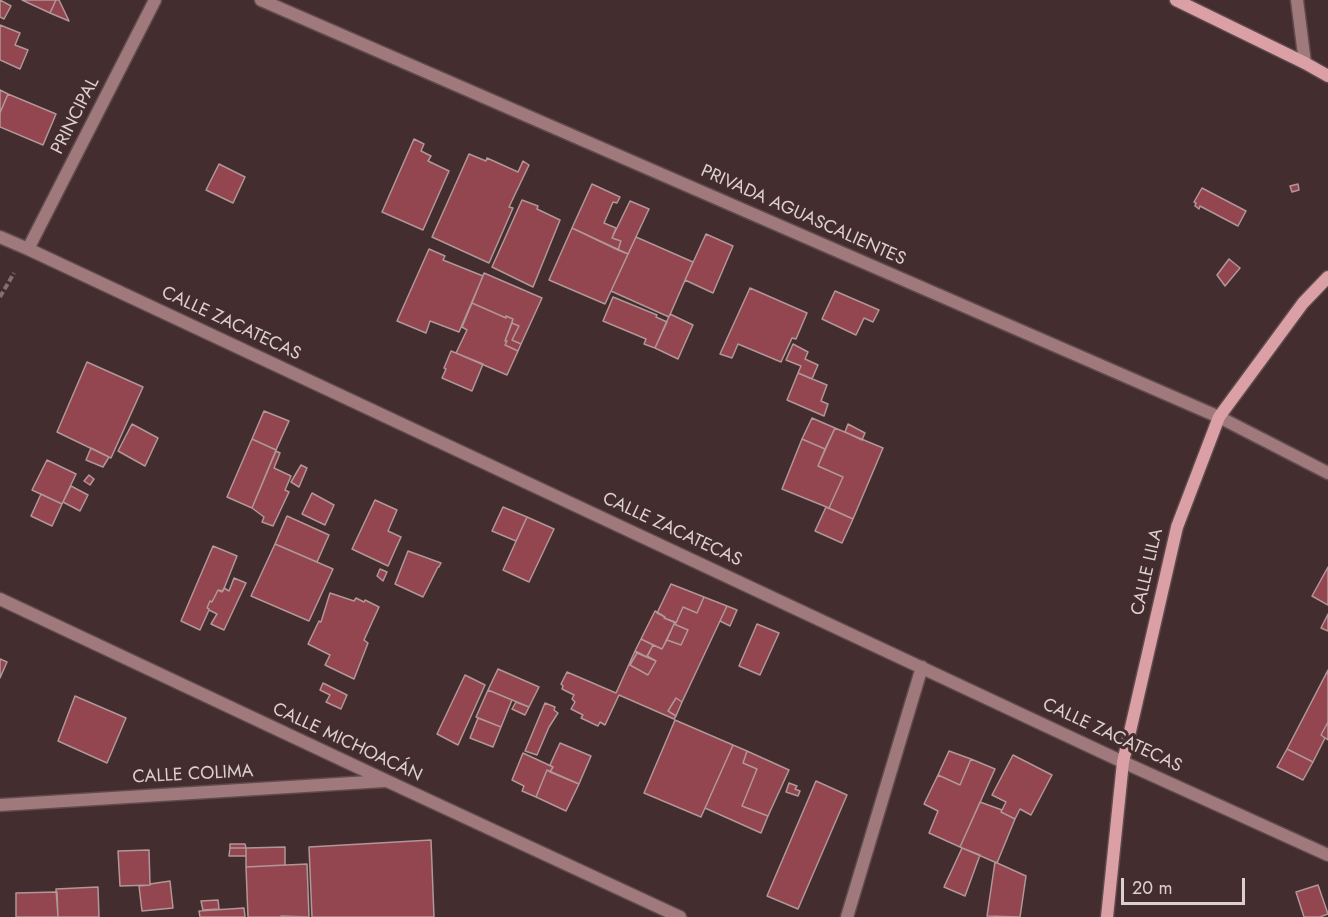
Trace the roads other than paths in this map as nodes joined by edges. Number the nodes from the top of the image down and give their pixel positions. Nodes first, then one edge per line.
1 (155, 0) edge
2 (261, 0) edge
3 (1176, 0) edge
4 (1297, 0) edge
5 (1305, 63) junction
6 (1328, 76) edge
7 (0, 237) edge
8 (28, 249) junction
9 (1328, 277) edge
10 (1219, 417) junction
11 (1328, 473) edge
12 (0, 599) edge
13 (922, 667) junction
14 (1123, 762) junction
15 (387, 781) junction
16 (0, 805) edge
17 (1328, 855) edge
18 (680, 917) edge
19 (847, 917) edge
20 (1107, 917) edge

1 - 8 street, PRINCIPAL
2 - 10 street, PRIVADA AGUASCALIENTES
3 - 5 street
4 - 5 street
5 - 6 street
7 - 8 street, CALLE ZACATECAS
8 - 13 street, CALLE ZACATECAS
9 - 10 street, CALLE LILA
10 - 11 street, PRIVADA AGUASCALIENTES
10 - 14 street, CALLE LILA
12 - 15 street, CALLE MICHOACÁN
13 - 14 street, CALLE ZACATECAS
13 - 19 street
14 - 17 street, CALLE ZACATECAS
14 - 20 street, CALLE LILA
15 - 16 street, CALLE COLIMA
15 - 18 street, CALLE MICHOACÁN

